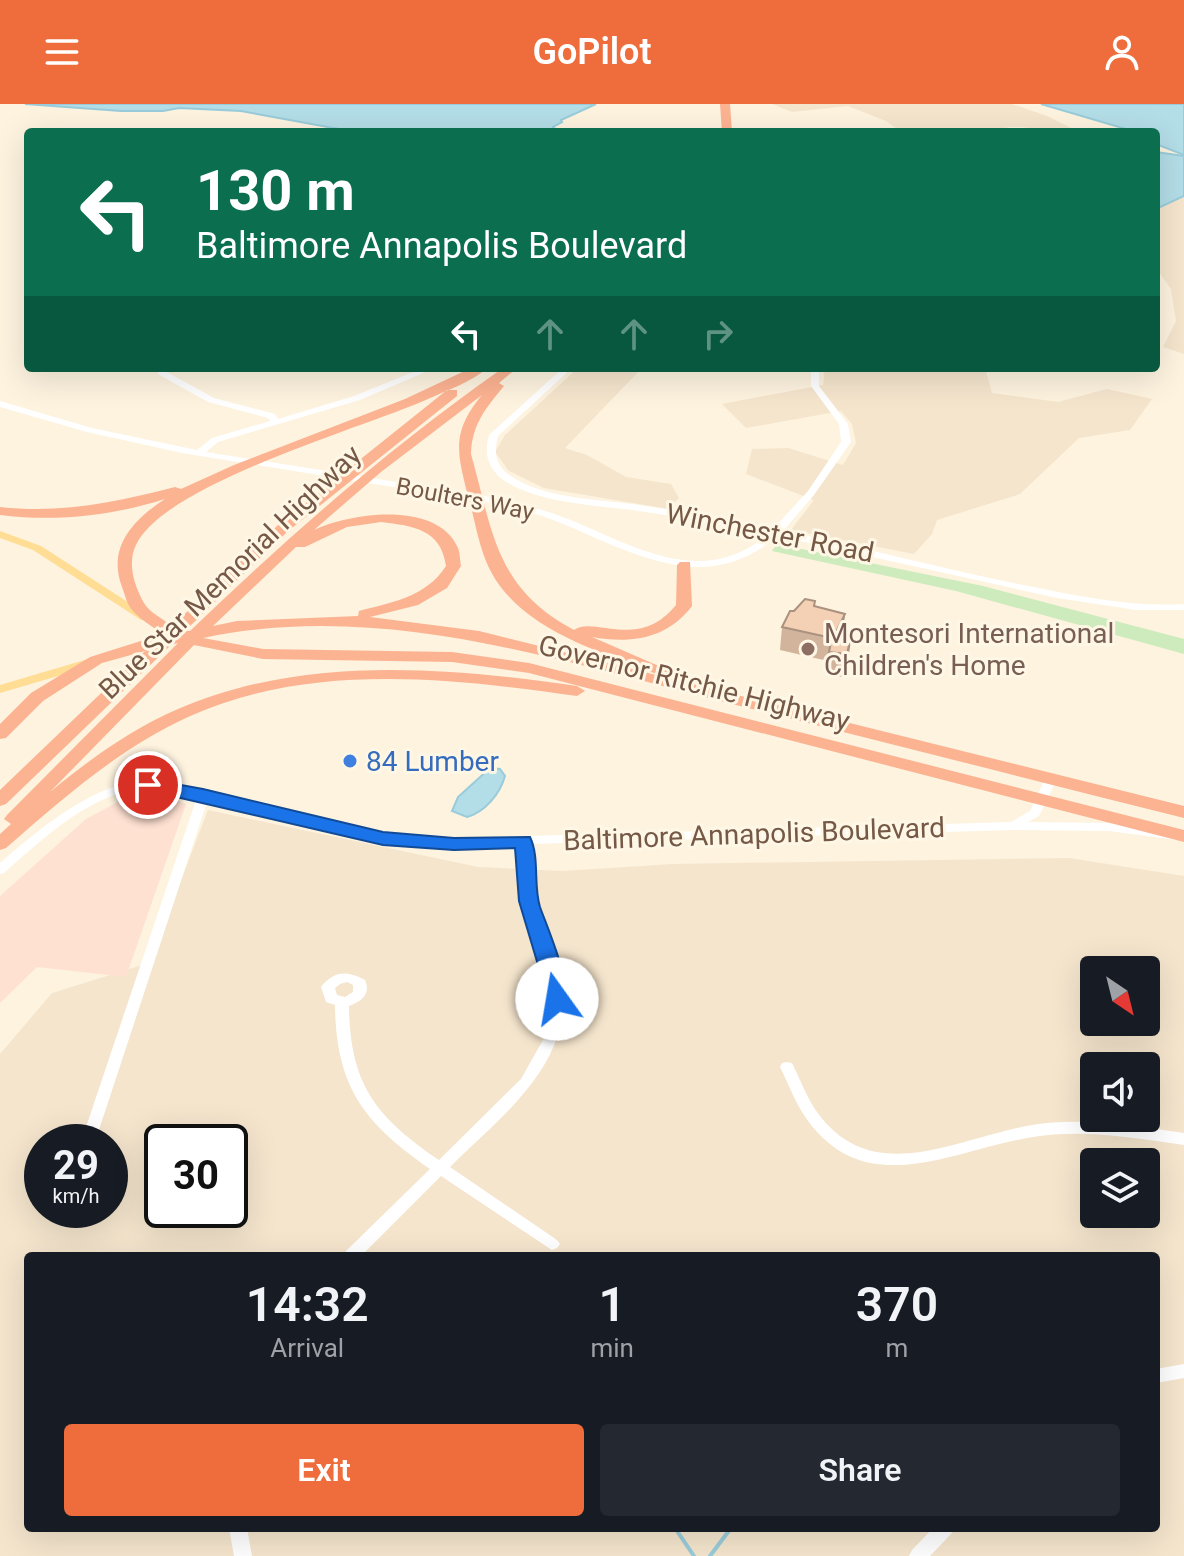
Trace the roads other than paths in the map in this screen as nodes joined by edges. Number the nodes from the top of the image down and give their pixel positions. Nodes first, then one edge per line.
1 (161, 372) edge
2 (421, 372) edge
3 (472, 372) edge
4 (485, 372) edge
5 (505, 372) edge
6 (517, 372) edge
7 (564, 372) edge
8 (815, 372) edge
9 (0, 404) edge
10 (275, 423) junction
11 (199, 453) junction
12 (234, 471) junction
13 (340, 488) junction
14 (0, 511) edge
15 (775, 532) junction
16 (0, 534) edge
17 (273, 560) junction
18 (685, 565) junction
19 (522, 599) junction
20 (1184, 607) edge
21 (271, 622) junction
22 (157, 625) junction
23 (96, 660) junction
24 (0, 689) edge
25 (842, 725) junction
26 (761, 728) junction
27 (0, 734) edge
28 (1051, 779) junction
29 (203, 795) junction
30 (1042, 799) junction
31 (0, 800) edge
32 (1184, 812) edge
33 (1013, 826) junction
34 (0, 831) edge
35 (1184, 837) edge
36 (524, 842) junction
37 (0, 844) edge
38 (0, 870) edge
39 (342, 1002) dead end
40 (787, 1067) dead end
41 (94, 1124) edge
42 (1184, 1139) edge
43 (442, 1166) junction
44 (552, 1244) dead end
45 (355, 1252) edge
46 (1184, 1371) edge
47 (1160, 1375) edge
48 (239, 1532) edge
49 (941, 1532) edge
50 (243, 1556) edge
51 (918, 1556) edge

1 - 10 street
2 - 10 street
3 - 12 highway
4 - 13 highway, Blue Star Memorial Highway
5 - 13 highway, Blue Star Memorial Highway
6 - 19 highway
7 - 15 street, Winchester Road
8 - 15 street, Boulters Way
9 - 11 street, Boulters Way
10 - 11 street
11 - 18 street, Boulters Way
12 - 14 highway
12 - 22 highway
13 - 17 highway, Blue Star Memorial Highway
13 - 31 highway, Blue Star Memorial Highway
15 - 18 street, Boulters Way
15 - 20 street, Winchester Road
16 - 22 main road, Governor Ritchie Highway
17 - 21 highway
17 - 34 highway, Blue Star Memorial Highway
18 - 19 highway
19 - 25 highway
21 - 23 highway, Governor Ritchie Highway
21 - 25 highway, Governor Ritchie Highway
22 - 26 highway, Governor Ritchie Highway
23 - 24 main road
23 - 27 highway, Governor Ritchie Highway
25 - 28 highway, Governor Ritchie Highway
26 - 30 highway, Governor Ritchie Highway
26 - 37 highway
28 - 30 street
28 - 32 highway, Governor Ritchie Highway
29 - 36 street, Baltimore Annapolis Boulevard
29 - 38 street, Baltimore Annapolis Boulevard
29 - 41 street
30 - 33 street
30 - 35 highway, Governor Ritchie Highway
33 - 35 street, Baltimore Annapolis Boulevard
33 - 36 street, Baltimore Annapolis Boulevard
36 - 43 street
39 - 43 street
40 - 42 street
43 - 44 street
43 - 45 street
46 - 47 street
48 - 50 street
49 - 51 street

